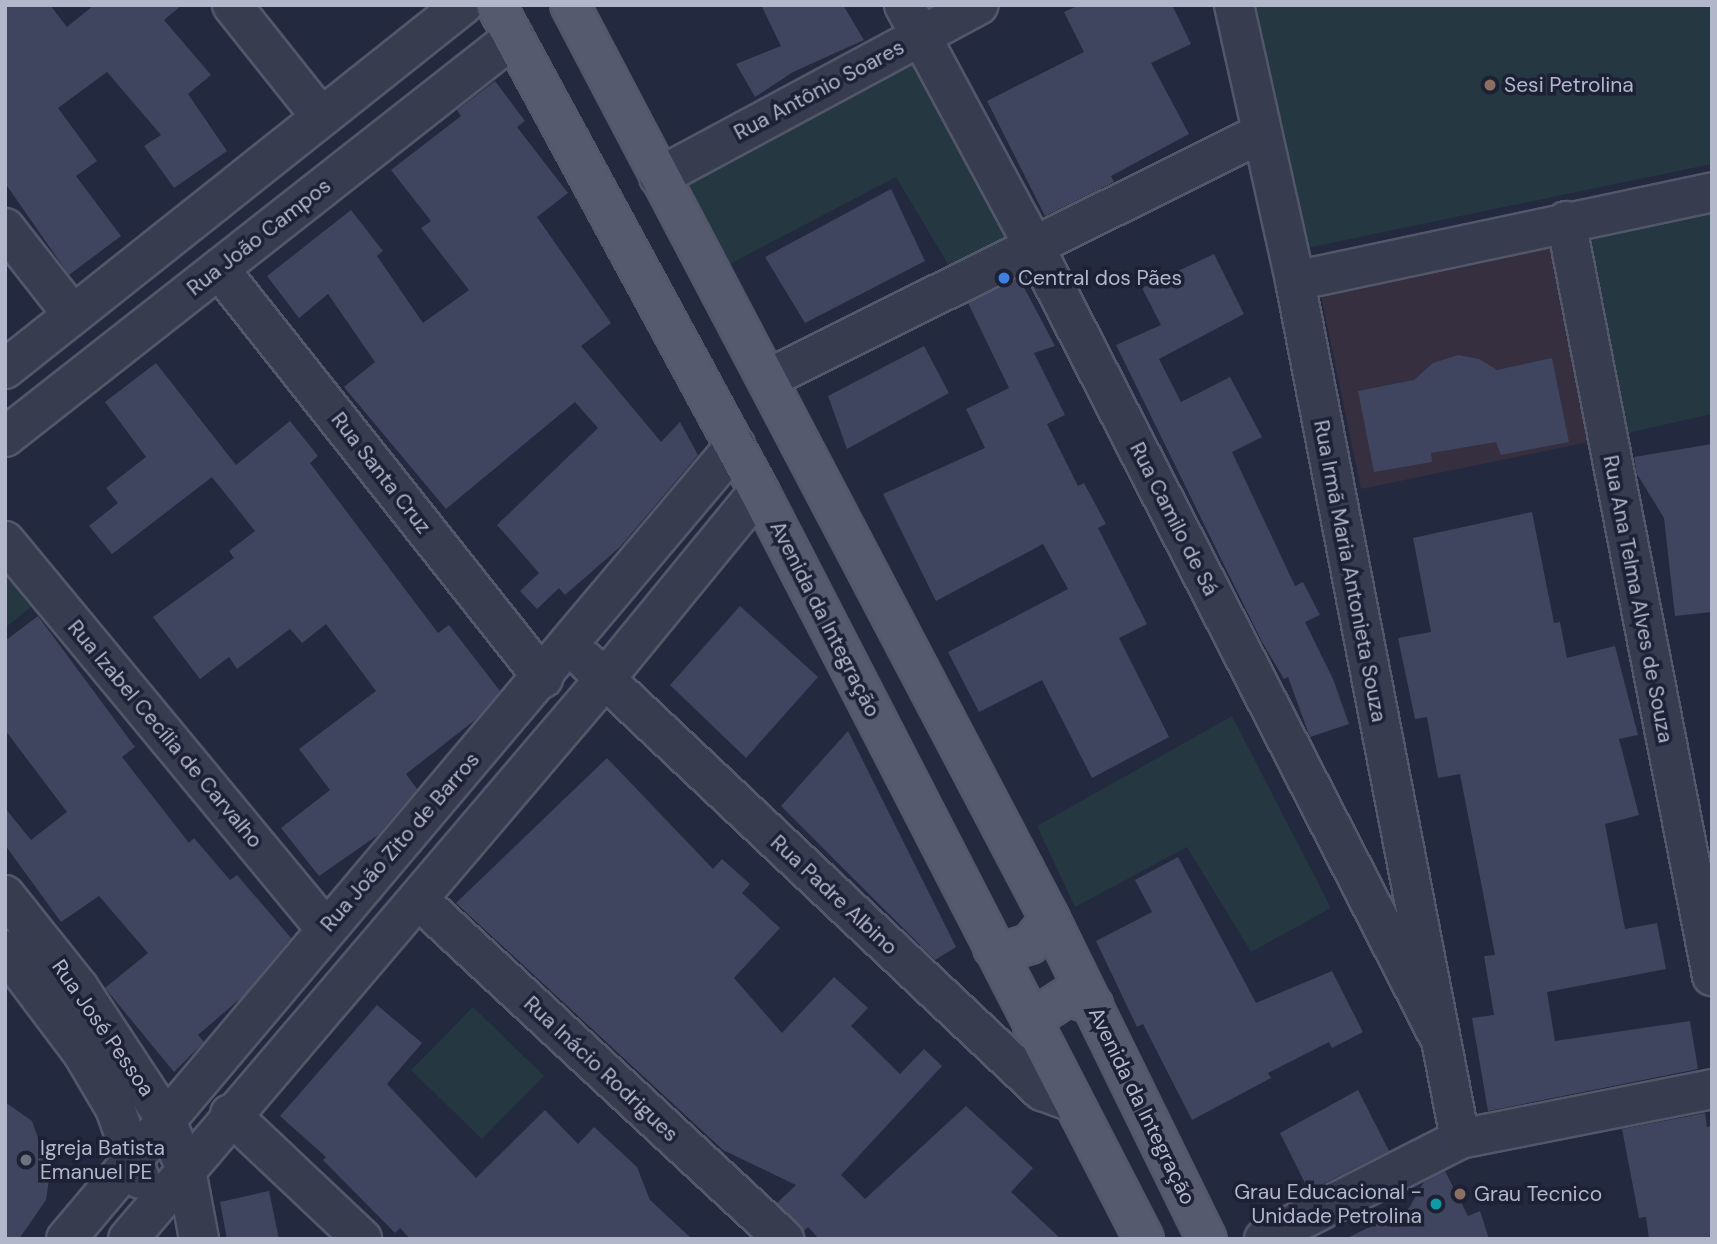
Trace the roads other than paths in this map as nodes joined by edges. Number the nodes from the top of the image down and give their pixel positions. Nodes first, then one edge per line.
1 (232, 5) edge
2 (463, 5) edge
3 (570, 5) edge
4 (979, 5) edge
5 (1234, 5) edge
6 (505, 21) edge
7 (912, 21) edge
8 (321, 117) junction
9 (1260, 134) junction
10 (659, 177) junction
11 (1712, 192) edge
12 (1566, 221) junction
13 (5, 229) edge
14 (1035, 248) junction
15 (219, 269) junction
16 (1295, 281) junction
17 (73, 315) junction
18 (5, 369) edge
19 (767, 379) junction
20 (5, 437) edge
21 (735, 446) junction
22 (759, 491) junction
23 (5, 541) edge
24 (570, 645) junction
25 (543, 678) junction
26 (605, 679) junction
27 (5, 895) edge
28 (418, 899) junction
29 (1050, 919) junction
30 (326, 928) junction
31 (993, 948) junction
32 (5, 950) edge
33 (1712, 976) edge
34 (1093, 1004) junction
35 (1033, 1027) junction
36 (1438, 1035) junction
37 (1712, 1089) edge
38 (1069, 1101) junction
39 (230, 1114) junction
40 (166, 1120) junction
41 (1460, 1139) junction
42 (134, 1158) junction
43 (186, 1170) junction
44 (145, 1231) edge
45 (66, 1239) edge
46 (199, 1239) edge
47 (362, 1239) edge
48 (784, 1239) edge
49 (1144, 1239) edge
50 (1206, 1239) edge
51 (1265, 1239) edge

1 - 8 street
2 - 8 street
3 - 10 main road, Avenida da Integração
4 - 7 street, Rua Antônio Soares
5 - 9 street, Rua Irmã Maria Antonieta Souza
6 - 15 street, Rua João Campos
6 - 21 main road, Avenida da Integração
7 - 10 street, Rua Antônio Soares
7 - 14 street, Rua Camilo de Sá
8 - 17 street
9 - 14 street
9 - 16 street, Rua Irmã Maria Antonieta Souza
10 - 19 main road, Avenida da Integração
11 - 12 street
12 - 16 street
12 - 33 street, Rua Ana Telma Alves de Souza
13 - 17 street
14 - 19 street
14 - 36 street, Rua Camilo de Sá
15 - 20 street, Rua João Campos
15 - 25 street, Rua Santa Cruz
16 - 36 street, Rua Irmã Maria Antonieta Souza
17 - 18 street
19 - 29 main road, Avenida da Integração
21 - 22 main road, Avenida da Integração
21 - 24 street, Rua João Zito de Barros
22 - 26 street
22 - 31 main road, Avenida da Integração
23 - 30 street, Rua Izabel Cecília de Carvalho
24 - 25 street, Rua João Zito de Barros
24 - 26 street, Rua Padre Albino
25 - 30 street, Rua João Zito de Barros
26 - 28 street
26 - 38 street, Rua Padre Albino
27 - 40 street, Rua José Pessoa
28 - 39 street
28 - 48 street, Rua Inácio Rodrigues
29 - 31 main road
29 - 34 main road, Avenida da Integração
30 - 40 street, Rua João Zito de Barros
31 - 35 main road, Avenida da Integração
32 - 42 street, Rua José Pessoa
34 - 35 main road
34 - 50 main road, Avenida da Integração
35 - 38 main road, Avenida da Integração
36 - 41 street, Rua Irmã Maria Antonieta Souza
37 - 41 street
38 - 49 main road, Avenida da Integração
39 - 43 street
39 - 47 street
40 - 42 street, Rua João Zito de Barros
40 - 43 street, Rua José Pessoa
41 - 51 street
42 - 44 street, Rua José Pessoa
42 - 45 street, Rua João Zito de Barros
43 - 44 street
43 - 46 street, Rua José Pessoa

